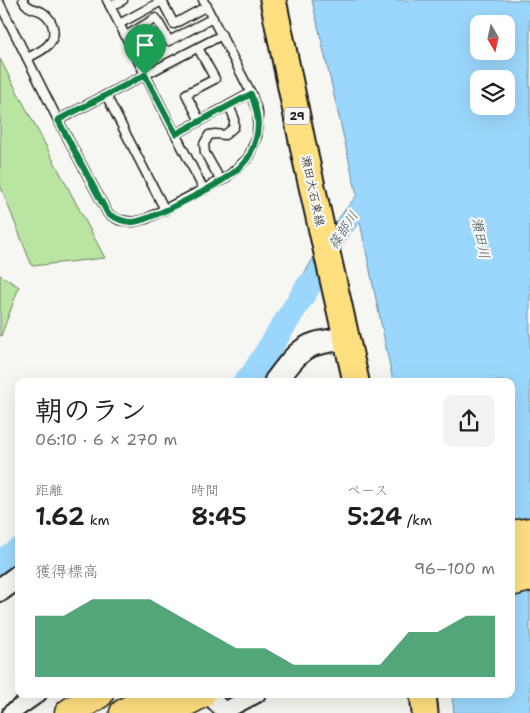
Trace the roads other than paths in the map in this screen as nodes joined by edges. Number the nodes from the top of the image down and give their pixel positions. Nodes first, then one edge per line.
1 (22, 0) edge
2 (123, 0) edge
3 (273, 0) edge
4 (108, 3) edge
5 (205, 3) edge
6 (0, 4) edge
7 (212, 18) junction
8 (119, 24) junction
9 (222, 35) junction
10 (126, 36) junction
11 (198, 48) junction
12 (27, 58) junction
13 (145, 75) junction
14 (251, 94) junction
15 (106, 95) junction
16 (229, 106) junction
17 (58, 120) junction
18 (200, 121) junction
19 (176, 134) junction
20 (221, 181) junction
21 (204, 190) junction
22 (166, 210) junction
23 (346, 338) junction
24 (278, 378) edge
25 (355, 378) edge
26 (530, 532) edge
27 (515, 534) edge
28 (530, 555) edge
29 (515, 558) edge
30 (530, 577) edge
31 (15, 579) edge
32 (515, 581) edge
33 (0, 590) edge
34 (32, 698) edge
35 (93, 698) edge
36 (176, 698) edge
37 (212, 698) edge
38 (249, 698) edge
39 (423, 698) edge
40 (157, 701) edge
41 (11, 713) edge
42 (69, 713) edge
43 (124, 713) edge
44 (425, 713) edge

1 - 12 lane
2 - 4 lane
3 - 23 main road, 瀬田大石東線 / 29
4 - 8 lane
5 - 7 lane
5 - 8 lane
6 - 12 lane
7 - 9 lane
7 - 10 lane
8 - 10 lane
9 - 11 lane
9 - 14 lane
10 - 13 lane
11 - 13 lane
11 - 18 lane
12 - 17 lane
13 - 15 lane
13 - 19 lane
14 - 16 lane
14 - 20 lane
15 - 17 lane
15 - 22 lane
16 - 18 lane
16 - 20 lane
17 - 22 lane
18 - 19 lane
19 - 21 lane
20 - 21 lane
21 - 22 lane
23 - 24 street
23 - 25 main road, 瀬田大石東線 / 29
26 - 27 highway
28 - 29 highway
30 - 32 highway
31 - 33 street
34 - 41 street
35 - 42 highway
36 - 40 highway
37 - 38 street
39 - 44 main road
40 - 43 highway

